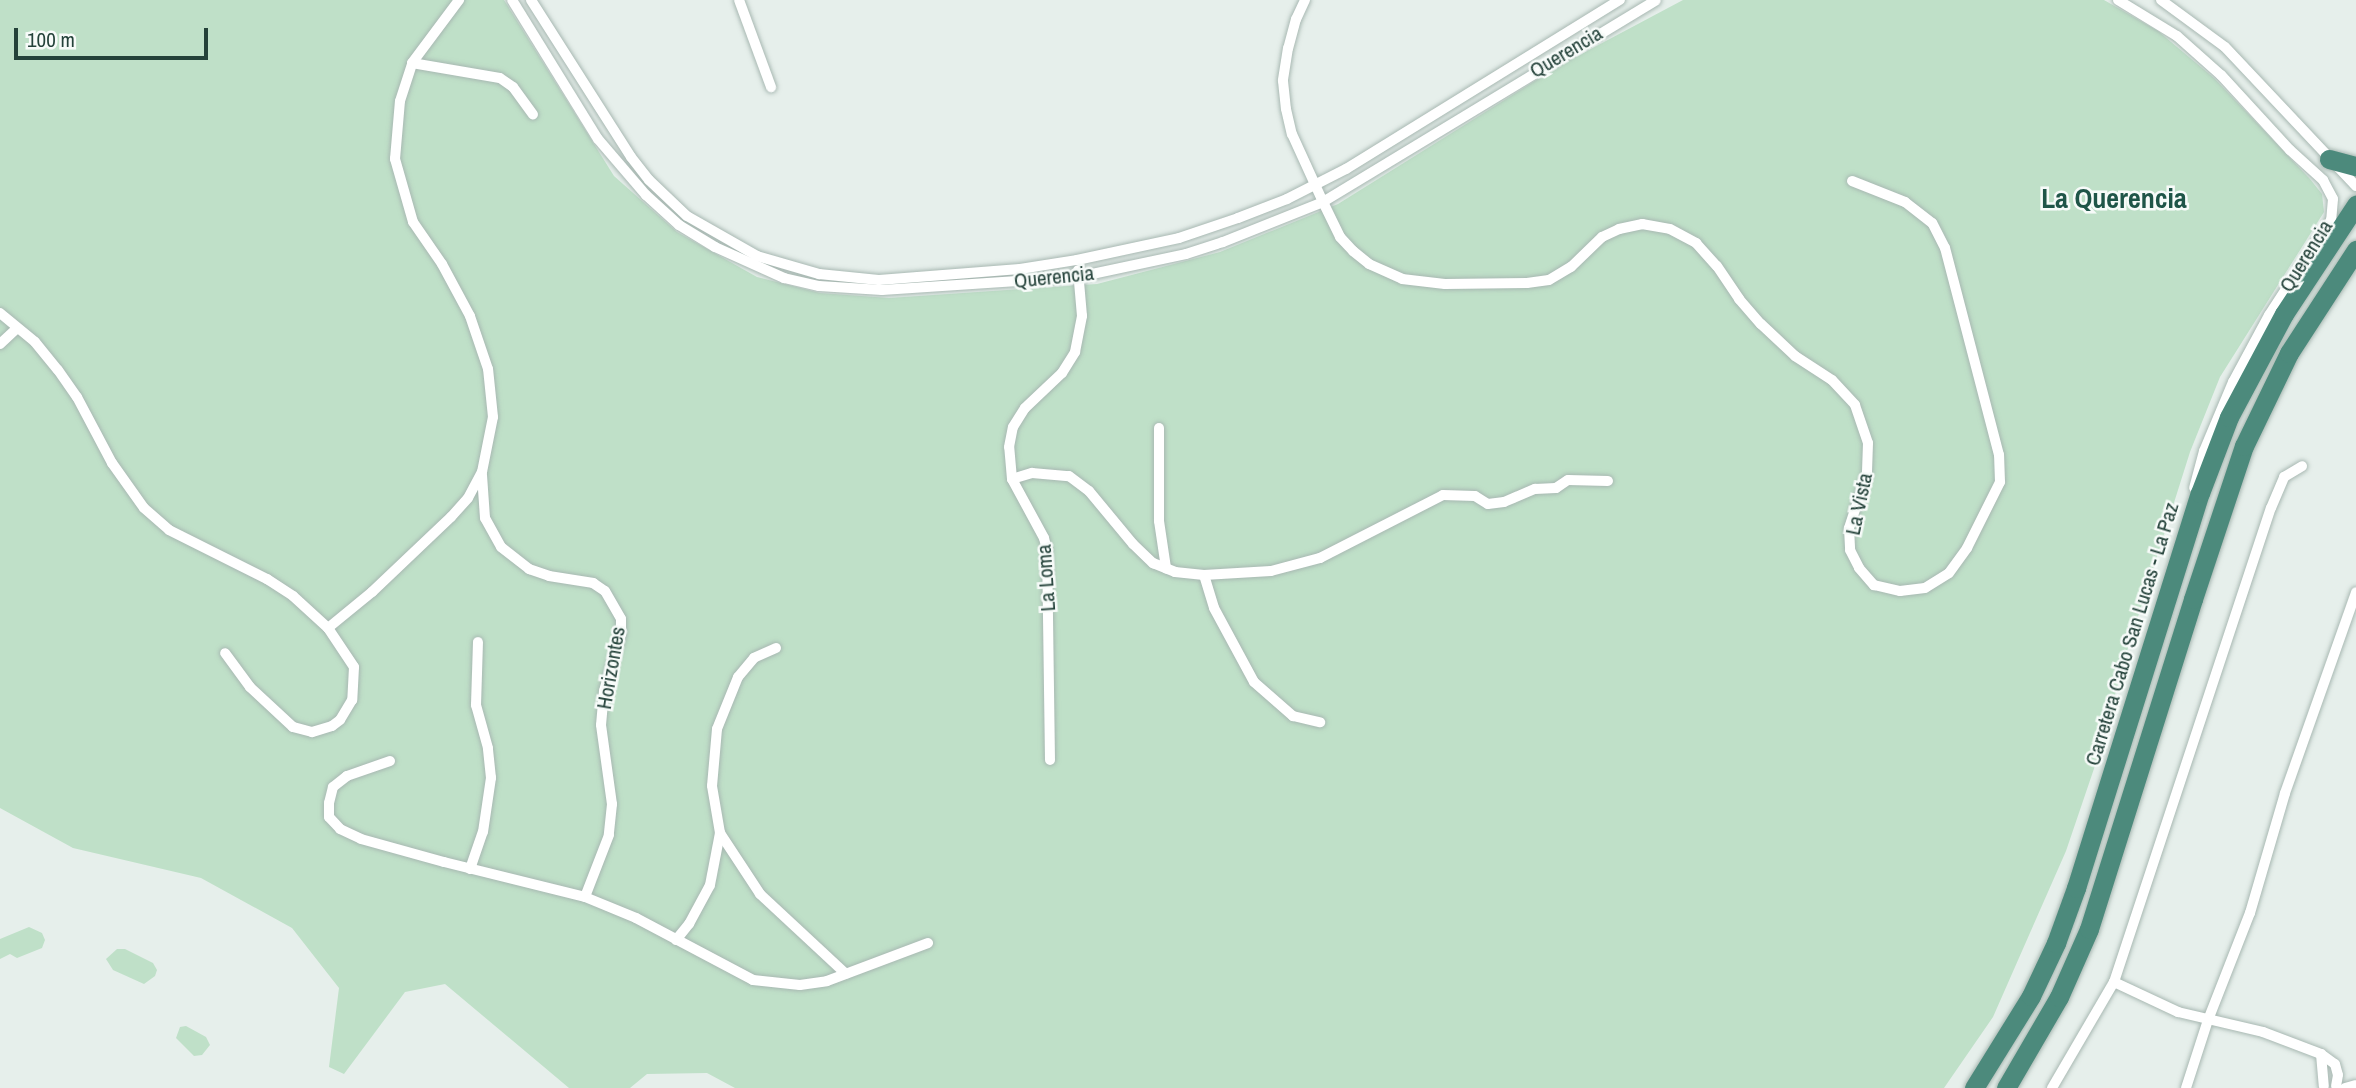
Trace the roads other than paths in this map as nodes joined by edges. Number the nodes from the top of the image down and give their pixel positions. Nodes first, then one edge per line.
1 (459, 0) edge
2 (512, 0) edge
3 (531, 0) edge
4 (739, 0) edge
5 (1305, 0) edge
6 (1620, 0) edge
7 (1656, 0) edge
8 (2118, 0) edge
9 (2161, 0) edge
10 (1539, 52) junction
11 (412, 63) junction
12 (1546, 64) junction
13 (771, 88) dead end
14 (2273, 99) junction
15 (2257, 113) junction
16 (533, 115) dead end
17 (2329, 159) junction
18 (2356, 166) edge
19 (1852, 181) dead end
20 (1316, 186) junction
21 (2356, 186) edge
22 (1323, 202) junction
23 (2356, 205) edge
24 (2356, 236) edge
25 (1179, 238) junction
26 (1223, 242) junction
27 (2356, 250) edge
28 (1077, 260) junction
29 (1078, 276) junction
30 (0, 313) edge
31 (17, 328) junction
32 (0, 344) edge
33 (1159, 428) dead end
34 (2302, 466) dead end
35 (482, 472) junction
36 (1012, 479) junction
37 (1608, 481) dead end
38 (2182, 548) junction
39 (2208, 551) junction
40 (1166, 568) junction
41 (1204, 575) junction
42 (2356, 592) edge
43 (328, 628) junction
44 (478, 642) dead end
45 (776, 648) dead end
46 (225, 653) dead end
47 (1320, 722) dead end
48 (1050, 760) dead end
49 (390, 761) dead end
50 (720, 833) junction
51 (470, 869) junction
52 (585, 898) junction
53 (676, 940) junction
54 (928, 943) dead end
55 (846, 974) junction
56 (2114, 982) junction
57 (2208, 1020) junction
58 (2321, 1054) junction
59 (2356, 1085) edge
60 (2333, 1087) edge
61 (1973, 1088) edge
62 (2006, 1088) edge
63 (2052, 1088) edge
64 (2186, 1088) edge

1 - 11 street
2 - 29 street, Querencia
3 - 28 street, Querencia
4 - 13 street
5 - 20 street, La Vista
6 - 10 street, Querencia
7 - 12 street, Querencia
8 - 15 street, Querencia
9 - 14 street
10 - 12 street
10 - 20 street, Querencia
11 - 16 street
11 - 35 street
12 - 22 street, Querencia
14 - 15 street
14 - 17 street
15 - 38 street, Querencia
17 - 18 highway
17 - 21 street
19 - 22 street, La Vista
20 - 22 street, La Vista
20 - 25 street, Querencia
20 - 26 street
22 - 26 street, Querencia
23 - 38 highway, Carretera Cabo San Lucas - La Paz
24 - 39 highway
25 - 28 street, Querencia
25 - 29 street
26 - 29 street, Querencia
27 - 39 highway
28 - 29 street, La Loma
29 - 36 street, La Loma
30 - 31 street
31 - 32 street
31 - 43 street
33 - 40 street
34 - 56 street
35 - 43 street
35 - 52 street, Horizontes
36 - 40 street
36 - 48 street, La Loma
37 - 41 street
38 - 61 highway, Carretera Cabo San Lucas - La Paz
39 - 62 highway
40 - 41 street
41 - 47 street
42 - 57 street
43 - 46 street
44 - 51 street
45 - 50 street
49 - 51 street
50 - 53 street
50 - 55 street
51 - 52 street
52 - 53 street
53 - 55 street
54 - 55 street
56 - 57 street
56 - 63 street
57 - 58 street
57 - 64 street
58 - 60 street
58 - 60 street
59 - 60 street

